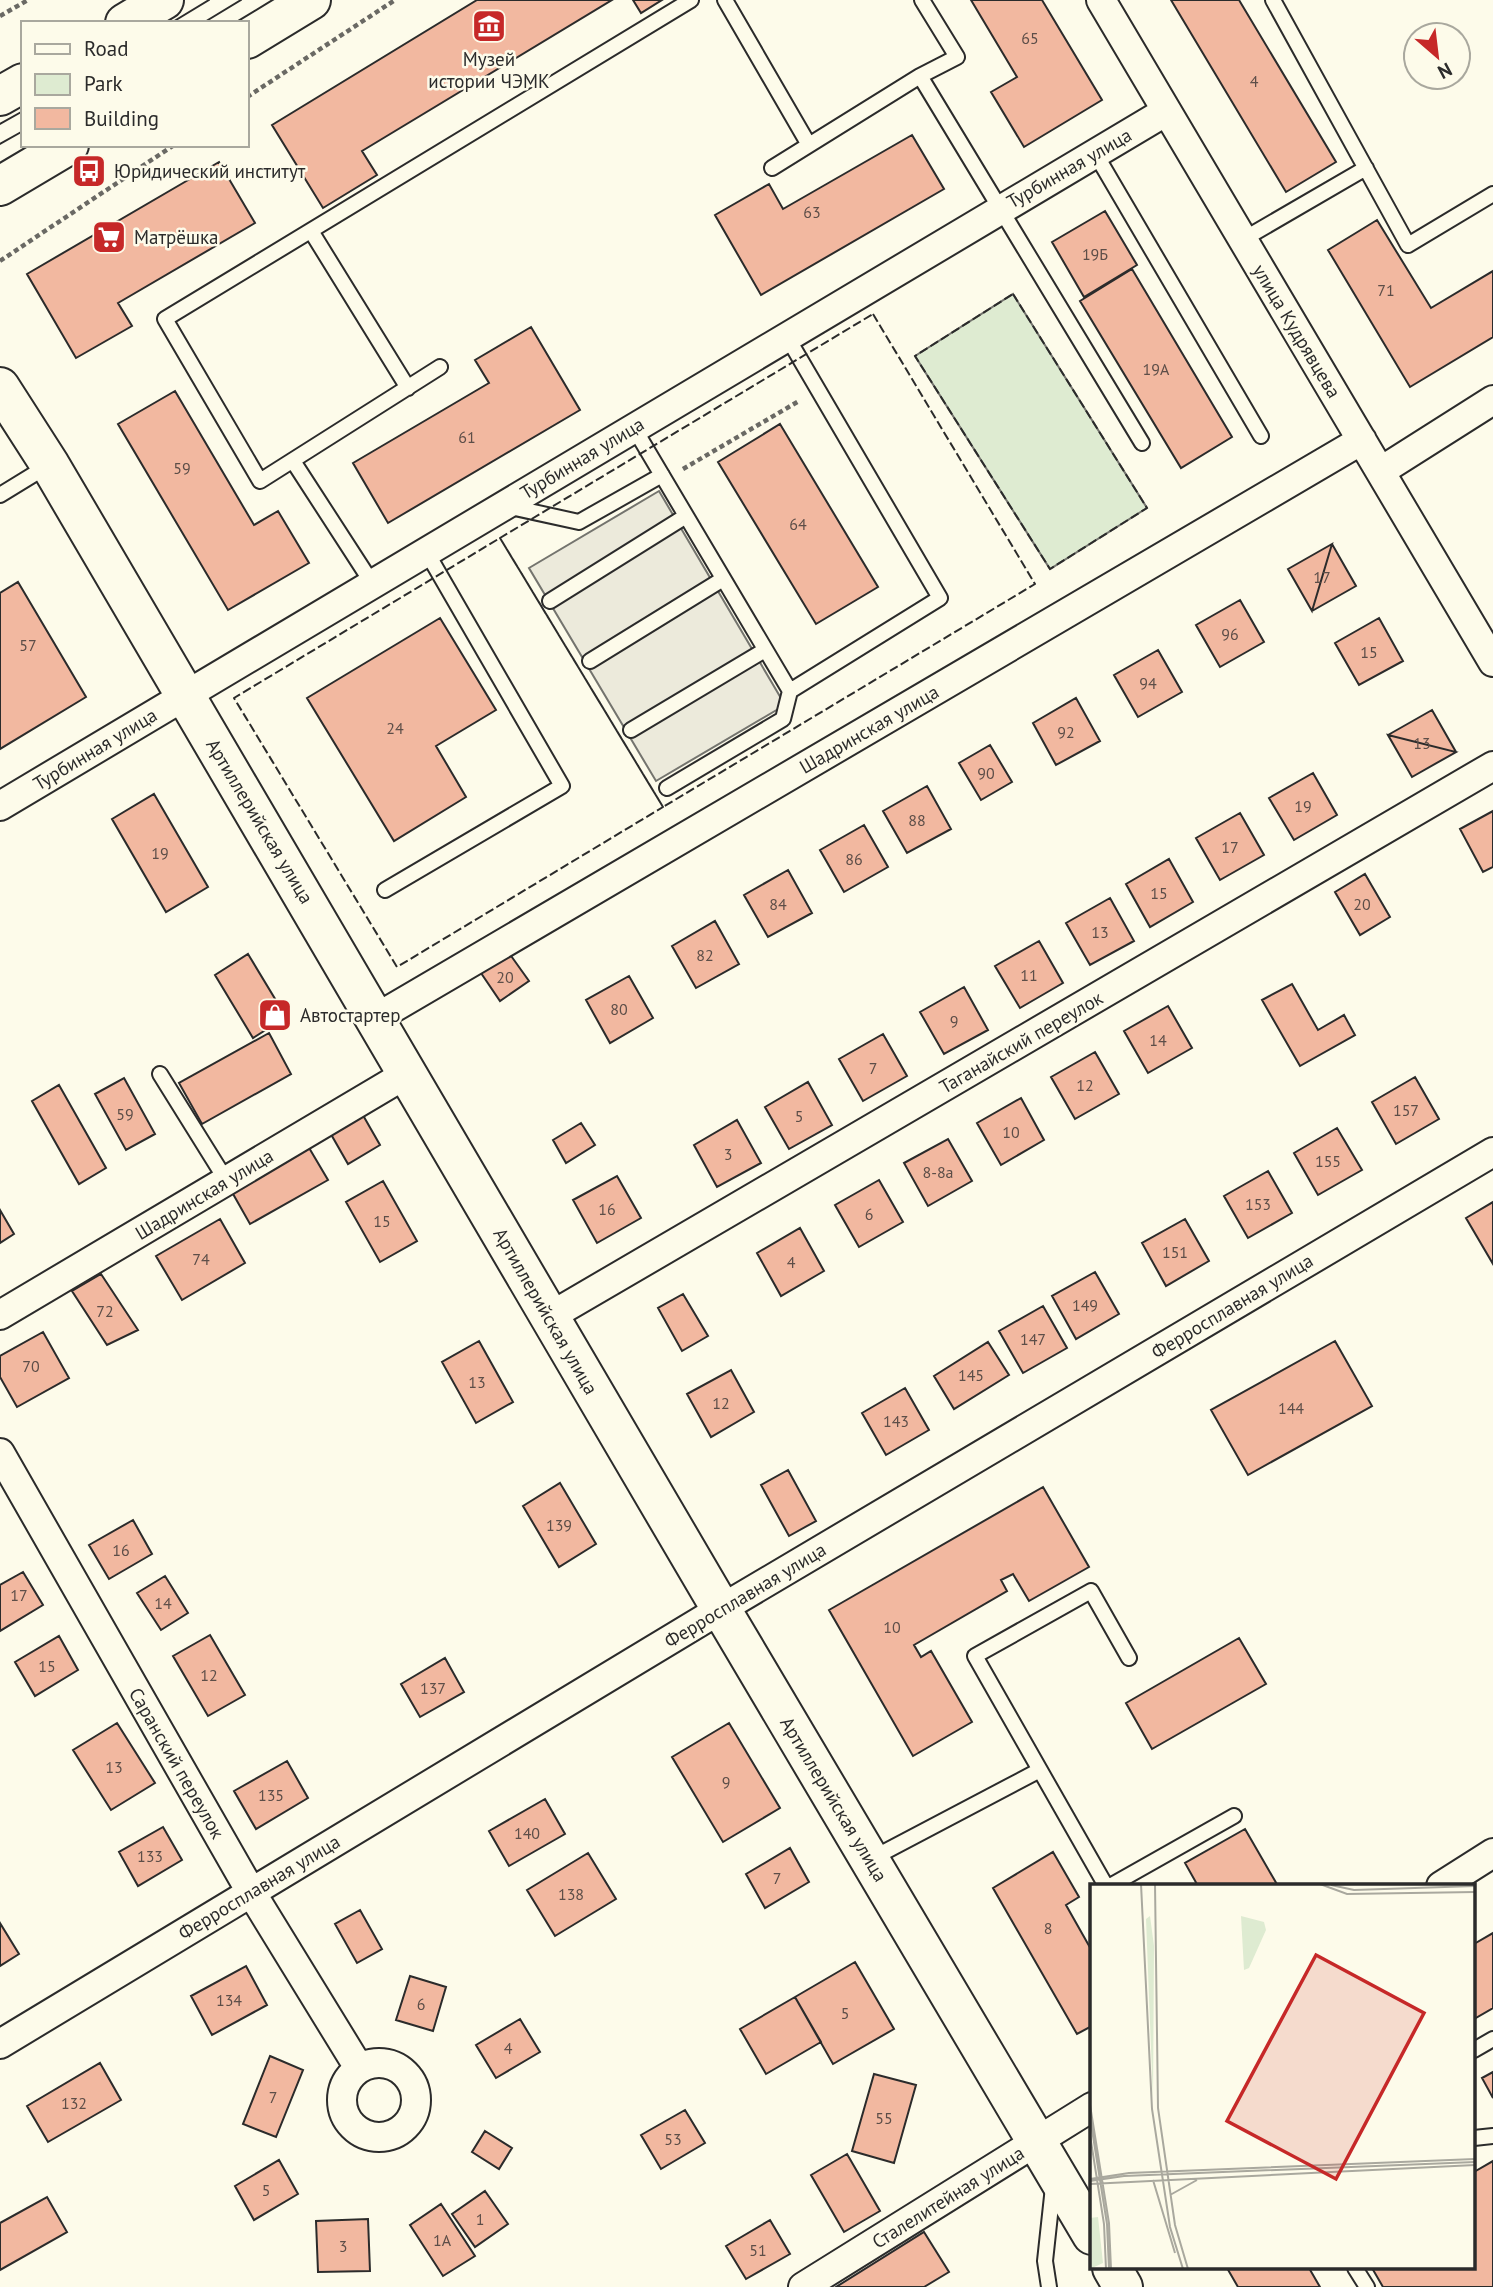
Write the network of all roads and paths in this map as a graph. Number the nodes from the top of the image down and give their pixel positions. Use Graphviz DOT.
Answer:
graph roads {
  1 [pos="28,0"];
  2 [pos="164,0"];
  3 [pos="312,0"];
  4 [pos="395,0"];
  5 [pos="691,0"];
  6 [pos="725,0"];
  7 [pos="922,0"];
  8 [pos="1101,0"];
  9 [pos="1273,0"];
  10 [pos="0,16"];
  11 [pos="128,21"];
  12 [pos="248,38"];
  13 [pos="920,76"];
  14 [pos="21,84"];
  15 [pos="0,96"];
  16 [pos="248,96"];
  17 [pos="1165,112"];
  18 [pos="810,145"];
  19 [pos="66,147"];
  20 [pos="171,147"];
  21 [pos="1095,153"];
  22 [pos="772,168"];
  23 [pos="1366,168"];
  24 [pos="0,186"];
  25 [pos="1493,194"];
  26 [pos="1000,209"];
  27 [pos="311,230"];
  28 [pos="1242,240"];
  29 [pos="0,252"];
  30 [pos="2,259"];
  31 [pos="786,335"];
  32 [pos="440,367"];
  33 [pos="0,387"];
  34 [pos="408,388"];
  35 [pos="817,390"];
  36 [pos="1493,400"];
  37 [pos="634,428"];
  38 [pos="1261,436"];
  39 [pos="1362,440"];
  40 [pos="1142,443"];
  41 [pos="293,461"];
  42 [pos="50,465"];
  43 [pos="1381,471"];
  44 [pos="663,478"];
  45 [pos="0,495"];
  46 [pos="502,506"];
  47 [pos="686,516"];
  48 [pos="426,551"];
  49 [pos="723,579"];
  50 [pos="372,583"];
  51 [pos="550,601"];
  52 [pos="765,650"];
  53 [pos="590,661"];
  54 [pos="1493,662"];
  55 [pos="790,691"];
  56 [pos="186,695"];
  57 [pos="631,730"];
  58 [pos="1493,766"];
  59 [pos="667,788"];
  60 [pos="0,806"];
  61 [pos="385,890"];
  62 [pos="376,1018"];
  63 [pos="160,1073"];
  64 [pos="408,1073"];
  65 [pos="1493,1152"];
  66 [pos="226,1180"];
  67 [pos="0,1315"];
  68 [pos="549,1317"];
  69 [pos="0,1454"];
  70 [pos="721,1609"];
  71 [pos="1129,1658"];
  72 [pos="1040,1770"];
  73 [pos="1234,1816"];
  74 [pos="1493,1853"];
  75 [pos="870,1860"];
  76 [pos="1107,1884"];
  77 [pos="1112,1884"];
  78 [pos="1444,1884"];
  79 [pos="251,1892"];
  80 [pos="1493,2039"];
  81 [pos="0,2044"];
  82 [pos="1476,2049"];
  83 [pos="359,2068"];
  84 [pos="1090,2109"];
  85 [pos="1046,2157"];
  86 [pos="1090,2232"];
  87 [pos="1113,2270"];
  88 [pos="1356,2270"];
  89 [pos="803,2287"];
  90 [pos="1049,2287"];
  91 [pos="1123,2287"];
  92 [pos="1367,2287"];
  1 -- 10 [label="path"];
  2 -- 11 [label="street"];
  3 -- 12 [label="street"];
  4 -- 16 [label="path"];
  5 -- 27 [label="lane"];
  6 -- 18 [label="lane"];
  7 -- 13 [label="lane"];
  8 -- 17 [label="street, улица Кудрявцева"];
  9 -- 23 [label="lane"];
  13 -- 18 [label="lane"];
  13 -- 26 [label="lane"];
  14 -- 15 [label="street"];
  17 -- 21 [label="street, Турбинная улица"];
  17 -- 28 [label="street, улица Кудрявцева"];
  18 -- 22 [label="lane"];
  19 -- 24 [label="street"];
  20 -- 30 [label="path"];
  21 -- 26 [label="street, Турбинная улица"];
  21 -- 38 [label="lane"];
  23 -- 25 [label="lane"];
  23 -- 28 [label="lane"];
  26 -- 31 [label="street, Турбинная улица"];
  26 -- 40 [label="lane"];
  27 -- 34 [label="lane"];
  27 -- 41 [label="lane"];
  28 -- 39 [label="street, улица Кудрявцева"];
  29 -- 30 [label="path"];
  31 -- 35 [label="lane"];
  31 -- 37 [label="street, Турбинная улица"];
  32 -- 34 [label="lane"];
  33 -- 42 [label="street, Артиллерийская улица"];
  34 -- 41 [label="lane"];
  35 -- 44 [label="path"];
  35 -- 55 [label="lane"];
  36 -- 43 [label="street"];
  37 -- 44 [label="lane"];
  37 -- 46 [label="street, Турбинная улица"];
  39 -- 43 [label="street, улица Кудрявцева"];
  39 -- 62 [label="street, Шадринская улица"];
  41 -- 50 [label="lane"];
  42 -- 45 [label="lane"];
  42 -- 56 [label="street, Артиллерийская улица"];
  43 -- 54 [label="street, улица Кудрявцева"];
  44 -- 46 [label="lane"];
  44 -- 47 [label="lane"];
  46 -- 48 [label="street, Турбинная улица"];
  47 -- 49 [label="lane"];
  47 -- 51 [label="lane"];
  48 -- 50 [label="street, Турбинная улица"];
  48 -- 61 [label="lane"];
  49 -- 52 [label="lane"];
  49 -- 53 [label="lane"];
  50 -- 56 [label="street, Турбинная улица"];
  52 -- 55 [label="lane"];
  52 -- 57 [label="lane"];
  55 -- 59 [label="lane"];
  56 -- 60 [label="street, Турбинная улица"];
  56 -- 62 [label="street, Артиллерийская улица"];
  58 -- 68 [label="street, Таганайский переулок"];
  62 -- 64 [label="street, Артиллерийская улица"];
  63 -- 66 [label="lane"];
  64 -- 66 [label="street, Шадринская улица"];
  64 -- 68 [label="street, Артиллерийская улица"];
  65 -- 70 [label="street, Ферросплавная улица"];
  66 -- 67 [label="street, Шадринская улица"];
  68 -- 70 [label="street, Артиллерийская улица"];
  69 -- 79 [label="street, Саранский переулок"];
  70 -- 75 [label="street, Артиллерийская улица"];
  70 -- 79 [label="street, Ферросплавная улица"];
  71 -- 72 [label="lane"];
  72 -- 75 [label="lane"];
  72 -- 76 [label="lane"];
  73 -- 77 [label="lane"];
  74 -- 78 [label="street"];
  75 -- 85 [label="street, Артиллерийская улица"];
  79 -- 81 [label="street, Ферросплавная улица"];
  79 -- 83 [label="street, Саранский переулок"];
  80 -- 82 [label="lane"];
  84 -- 85 [label="street, Сталелитейная улица"];
  85 -- 86 [label="street, Артиллерийская улица"];
  85 -- 89 [label="street, Сталелитейная улица"];
  85 -- 90 [label="lane"];
  87 -- 91 [label="street"];
  88 -- 92 [label="lane"];
}
